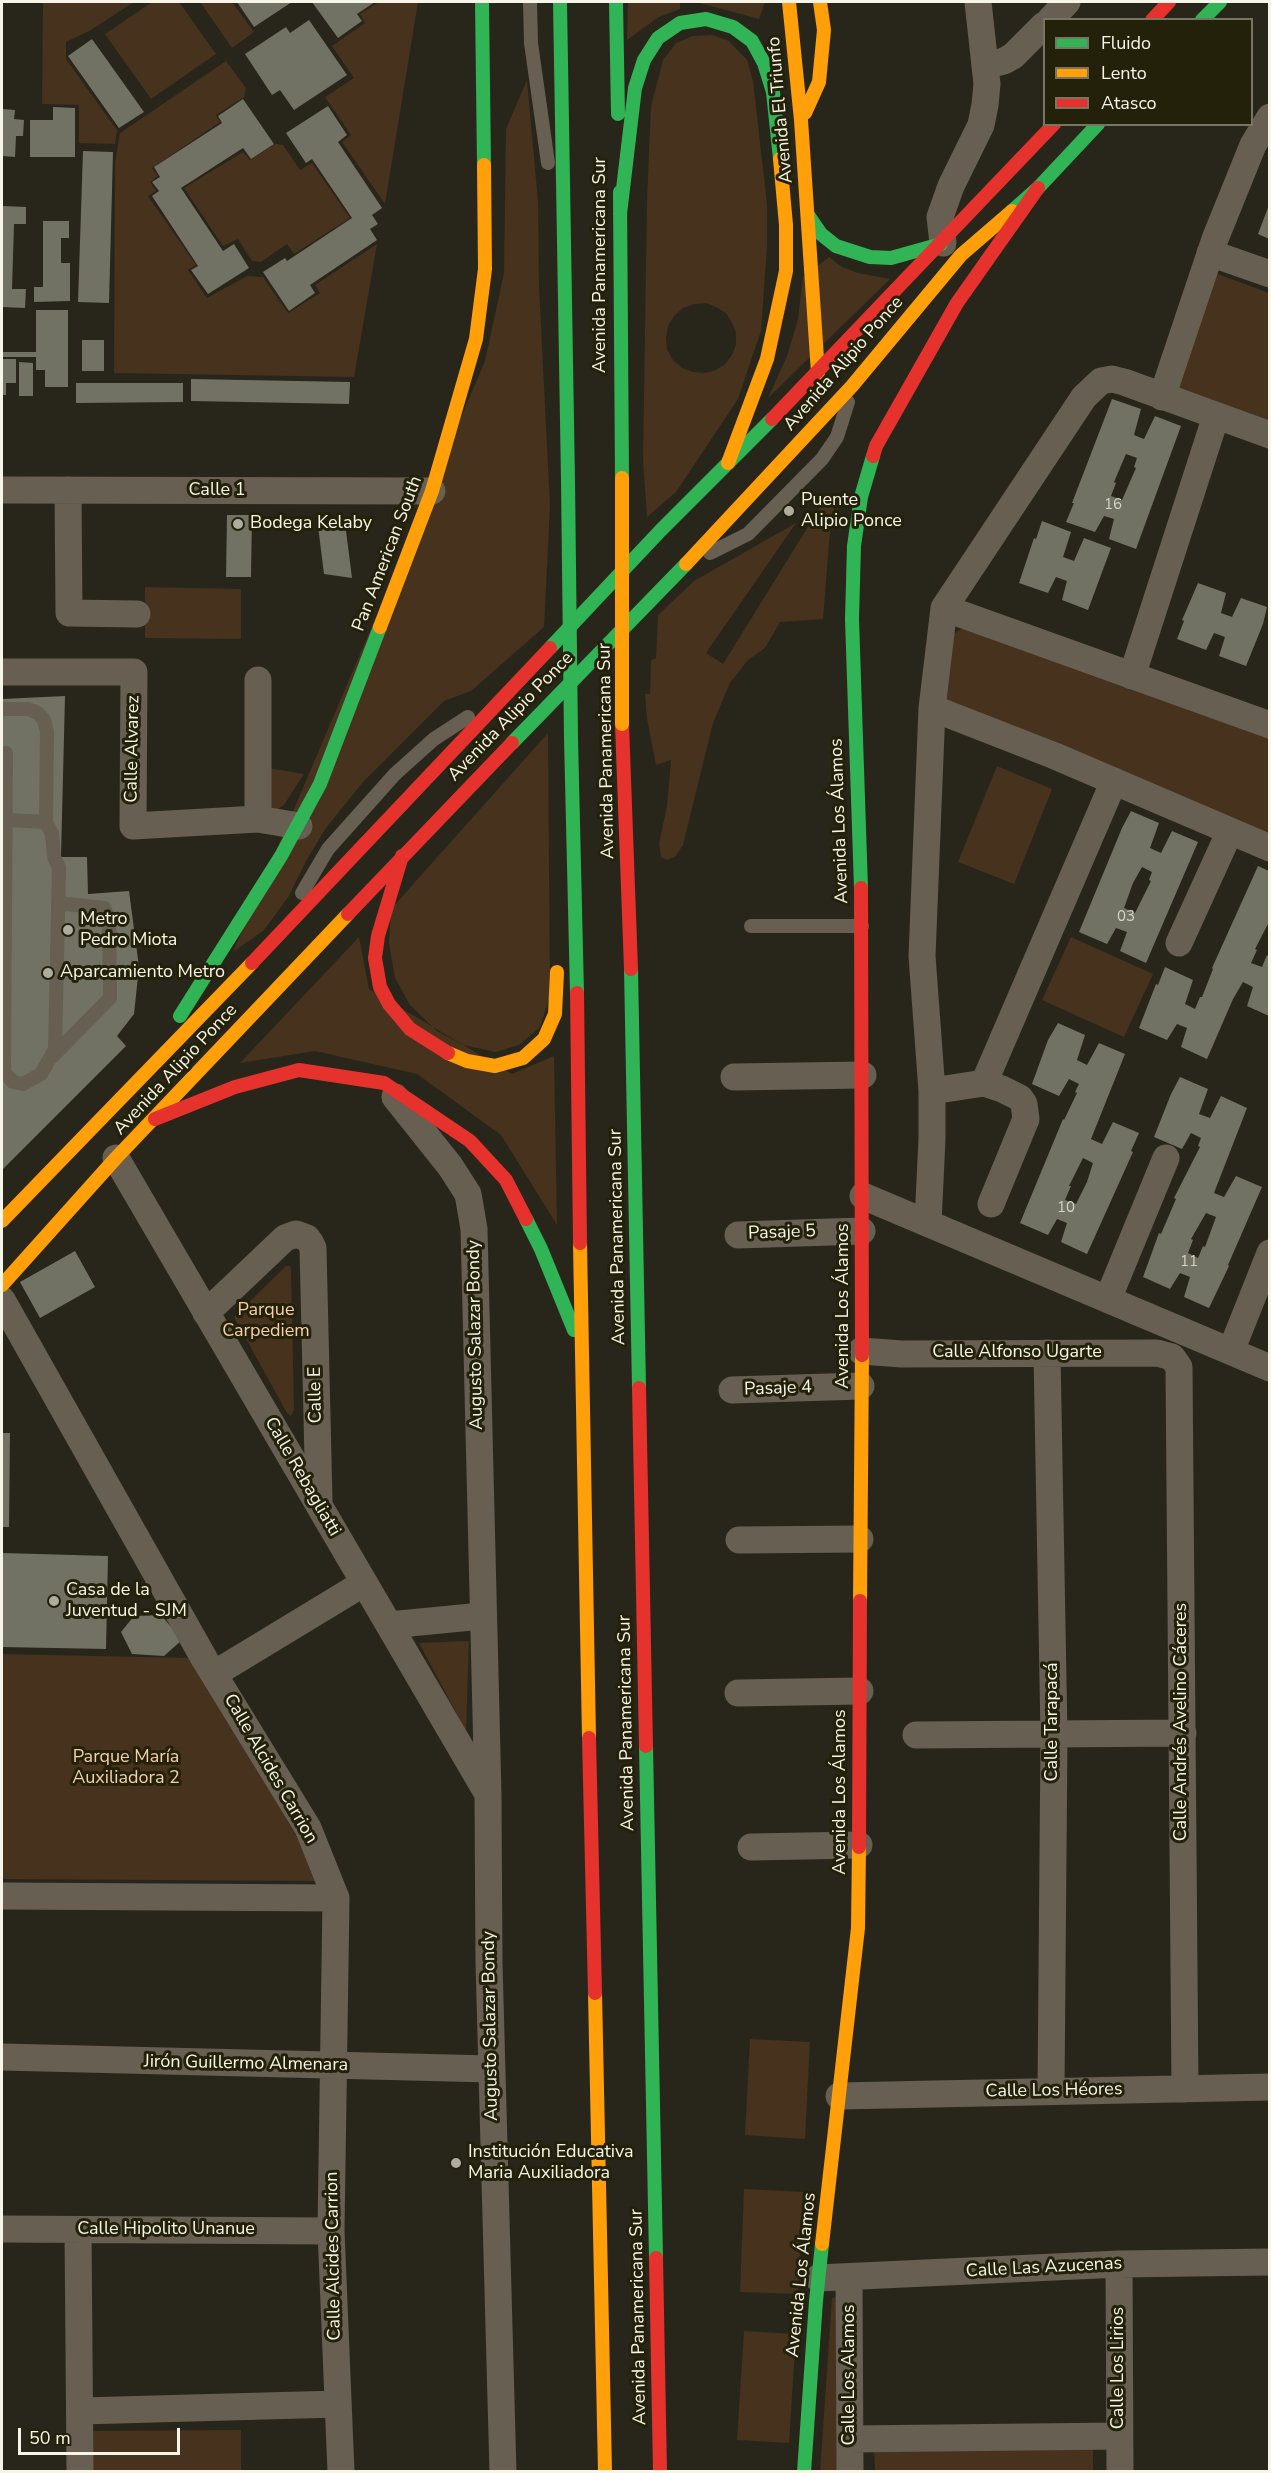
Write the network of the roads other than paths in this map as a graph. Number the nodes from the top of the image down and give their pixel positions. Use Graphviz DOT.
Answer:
graph roads {
  1 [pos="482,2"];
  2 [pos="530,2"];
  3 [pos="560,2"];
  4 [pos="616,2"];
  5 [pos="623,2"];
  6 [pos="789,2"];
  7 [pos="820,2"];
  8 [pos="978,2"];
  9 [pos="1067,2"];
  10 [pos="1169,2"];
  11 [pos="1220,2"];
  12 [pos="1052,18"];
  13 [pos="1154,18"];
  14 [pos="1204,18"];
  15 [pos="1043,27"];
  16 [pos="985,66"];
  17 [pos="1269,117"];
  18 [pos="801,120"];
  19 [pos="1052,126"];
  20 [pos="1096,126"];
  21 [pos="618,135"];
  22 [pos="1261,148"];
  23 [pos="1038,188"];
  24 [pos="620,214"];
  25 [pos="808,215"];
  26 [pos="943,243"];
  27 [pos="1210,253"];
  28 [pos="1269,274"];
  29 [pos="564,275"];
  30 [pos="818,374"];
  31 [pos="852,386"];
  32 [pos="1162,397"];
  33 [pos="1216,416"];
  34 [pos="1269,435"];
  35 [pos="728,463"];
  36 [pos="2,490"];
  37 [pos="68,490"];
  38 [pos="432,491"];
  39 [pos="684,566"];
  40 [pos="944,608"];
  41 [pos="136,614"];
  42 [pos="2,672"];
  43 [pos="1132,676"];
  44 [pos="258,680"];
  45 [pos="506,693"];
  46 [pos="932,708"];
  47 [pos="2,709"];
  48 [pos="1269,725"];
  49 [pos="6,753"];
  50 [pos="1114,781"];
  51 [pos="258,819"];
  52 [pos="6,820"];
  53 [pos="46,822"];
  54 [pos="299,826"];
  55 [pos="1230,831"];
  56 [pos="1269,848"];
  57 [pos="402,856"];
  58 [pos="576,883"];
  59 [pos="58,903"];
  60 [pos="563,903"];
  61 [pos="751,926"];
  62 [pos="862,926"];
  63 [pos="274,940"];
  64 [pos="1179,943"];
  65 [pos="557,959"];
  66 [pos="51,1058"];
  67 [pos="148,1068"];
  68 [pos="862,1075"];
  69 [pos="734,1077"];
  70 [pos="384,1083"];
  71 [pos="984,1083"];
  72 [pos="932,1091"];
  73 [pos="155,1119"];
  74 [pos="117,1158"];
  75 [pos="1166,1158"];
  76 [pos="864,1196"];
  77 [pos="991,1204"];
  78 [pos="5,1216"];
  79 [pos="928,1223"];
  80 [pos="862,1231"];
  81 [pos="738,1235"];
  82 [pos="1269,1252"];
  83 [pos="2,1285"];
  84 [pos="1108,1299"];
  85 [pos="2,1300"];
  86 [pos="206,1313"];
  87 [pos="581,1349"];
  88 [pos="861,1351"];
  89 [pos="1231,1351"];
  90 [pos="1047,1353"];
  91 [pos="1172,1357"];
  92 [pos="1269,1368"];
  93 [pos="861,1386"];
  94 [pos="732,1390"];
  95 [pos="319,1505"];
  96 [pos="860,1539"];
  97 [pos="739,1540"];
  98 [pos="364,1583"];
  99 [pos="482,1616"];
  100 [pos="389,1625"];
  101 [pos="214,1674"];
  102 [pos="860,1691"];
  103 [pos="738,1693"];
  104 [pos="1183,1733"];
  105 [pos="916,1735"];
  106 [pos="1054,1735"];
  107 [pos="488,1795"];
  108 [pos="859,1845"];
  109 [pos="751,1847"];
  110 [pos="2,1896"];
  111 [pos="336,1898"];
  112 [pos="2,2057"];
  113 [pos="334,2066"];
  114 [pos="491,2069"];
  115 [pos="1269,2087"];
  116 [pos="1185,2089"];
  117 [pos="1051,2090"];
  118 [pos="839,2096"];
  119 [pos="2,2229"];
  120 [pos="78,2230"];
  121 [pos="331,2231"];
  122 [pos="1269,2262"];
  123 [pos="1119,2264"];
  124 [pos="849,2277"];
  125 [pos="818,2278"];
  126 [pos="338,2404"];
  127 [pos="81,2411"];
  128 [pos="1119,2436"];
  129 [pos="850,2439"];
  130 [pos="80,2472"];
  131 [pos="341,2472"];
  132 [pos="502,2472"];
  133 [pos="605,2472"];
  134 [pos="660,2472"];
  135 [pos="804,2472"];
  136 [pos="850,2472"];
  137 [pos="1119,2472"];
  1 -- 38 [label="main road, Pan American South"];
  2 -- 29 [label="lane"];
  3 -- 29 [label="main road, Avenida Panamericana Sur"];
  4 -- 21 [label="main road, Avenida Panamericana Sur"];
  5 -- 21 [label="lane"];
  6 -- 18 [label="main road, Avenida El Triunfo"];
  7 -- 18 [label="main road"];
  8 -- 16 [label="street"];
  9 -- 12 [label="street"];
  10 -- 13 [label="main road"];
  11 -- 14 [label="main road"];
  15 -- 16 [label="street"];
  16 -- 26 [label="street"];
  17 -- 22 [label="street"];
  18 -- 25 [label="main road, Avenida El Triunfo"];
  19 -- 26 [label="main road, Avenida Alipio Ponce"];
  20 -- 23 [label="main road, Avenida Alipio Ponce"];
  21 -- 24 [label="main road, Avenida Panamericana Sur"];
  22 -- 27 [label="street"];
  23 -- 31 [label="main road, Avenida Alipio Ponce"];
  23 -- 62 [label="main road, Avenida Los Álamos"];
  24 -- 35 [label="main road"];
  24 -- 134 [label="main road, Avenida Panamericana Sur, bridge"];
  25 -- 26 [label="main road"];
  25 -- 30 [label="main road, Avenida El Triunfo"];
  26 -- 30 [label="main road, Avenida Alipio Ponce"];
  27 -- 28 [label="street"];
  27 -- 32 [label="street"];
  29 -- 58 [label="main road, Avenida Panamericana Sur, bridge"];
  30 -- 35 [label="main road, Avenida Alipio Ponce"];
  31 -- 39 [label="main road, Avenida Alipio Ponce"];
  31 -- 39 [label="lane"];
  32 -- 33 [label="street"];
  32 -- 40 [label="street"];
  33 -- 34 [label="street"];
  33 -- 43 [label="street"];
  35 -- 45 [label="main road, Avenida Alipio Ponce"];
  36 -- 37 [label="street, Calle 1"];
  37 -- 38 [label="street, Calle 1"];
  37 -- 41 [label="street"];
  38 -- 54 [label="main road, Pan American South"];
  39 -- 57 [label="main road, Avenida Alipio Ponce"];
  40 -- 43 [label="street"];
  40 -- 46 [label="street"];
  42 -- 51 [label="street, Calle Alvarez"];
  43 -- 48 [label="street"];
  44 -- 51 [label="street"];
  45 -- 63 [label="main road, Avenida Alipio Ponce"];
  45 -- 63 [label="lane"];
  46 -- 50 [label="street"];
  46 -- 72 [label="street"];
  47 -- 53 [label="lane"];
  49 -- 52 [label="lane"];
  50 -- 55 [label="street"];
  50 -- 71 [label="street"];
  51 -- 54 [label="street"];
  52 -- 53 [label="lane"];
  52 -- 66 [label="lane"];
  53 -- 59 [label="lane"];
  54 -- 67 [label="main road, Pan American South"];
  55 -- 56 [label="street"];
  55 -- 64 [label="street"];
  57 -- 65 [label="main road"];
  57 -- 73 [label="main road, Avenida Alipio Ponce"];
  58 -- 60 [label="main road"];
  58 -- 87 [label="main road, Avenida Panamericana Sur"];
  59 -- 66 [label="lane"];
  59 -- 66 [label="lane"];
  61 -- 62 [label="lane"];
  62 -- 68 [label="main road, Avenida Los Álamos"];
  63 -- 67 [label="main road, Avenida Alipio Ponce"];
  67 -- 78 [label="main road, Avenida Alipio Ponce"];
  68 -- 69 [label="street"];
  68 -- 76 [label="main road, Avenida Los Álamos"];
  70 -- 73 [label="main road"];
  70 -- 87 [label="main road"];
  70 -- 99 [label="street, Augusto Salazar Bondy"];
  71 -- 72 [label="street"];
  71 -- 77 [label="street"];
  72 -- 79 [label="street"];
  73 -- 74 [label="main road, Avenida Alipio Ponce"];
  74 -- 83 [label="main road, Avenida Alipio Ponce"];
  74 -- 86 [label="street, Calle Rebagliatti"];
  75 -- 84 [label="street"];
  76 -- 79 [label="street"];
  76 -- 80 [label="main road, Avenida Los Álamos"];
  79 -- 84 [label="street"];
  80 -- 81 [label="street, Pasaje 5"];
  80 -- 88 [label="main road, Avenida Los Álamos"];
  82 -- 89 [label="street"];
  84 -- 89 [label="street"];
  85 -- 101 [label="street, Calle Alcides Carrion"];
  86 -- 95 [label="street, Calle Rebagliatti"];
  86 -- 95 [label="street, Calle E"];
  87 -- 133 [label="main road, Avenida Panamericana Sur"];
  88 -- 90 [label="street, Calle Alfonso Ugarte"];
  88 -- 93 [label="main road, Avenida Los Álamos"];
  89 -- 92 [label="street"];
  90 -- 91 [label="street, Calle Alfonso Ugarte"];
  90 -- 106 [label="street, Calle Tarapacá"];
  91 -- 104 [label="street, Calle Andrés Avelino Cáceres"];
  93 -- 94 [label="street, Pasaje 4"];
  93 -- 96 [label="main road, Avenida Los Álamos"];
  95 -- 98 [label="street, Calle Rebagliatti"];
  96 -- 97 [label="street"];
  96 -- 102 [label="main road, Avenida Los Álamos"];
  98 -- 100 [label="street, Calle Rebagliatti"];
  98 -- 101 [label="street"];
  99 -- 100 [label="street"];
  99 -- 107 [label="street, Augusto Salazar Bondy"];
  100 -- 107 [label="street, Calle Rebagliatti"];
  101 -- 111 [label="street, Calle Alcides Carrion"];
  102 -- 103 [label="street"];
  102 -- 108 [label="main road, Avenida Los Álamos"];
  104 -- 106 [label="street"];
  104 -- 116 [label="street, Calle Andrés Avelino Cáceres"];
  105 -- 106 [label="street"];
  106 -- 117 [label="street, Calle Tarapacá"];
  107 -- 114 [label="street, Augusto Salazar Bondy"];
  108 -- 109 [label="street"];
  108 -- 118 [label="main road, Avenida Los Álamos"];
  110 -- 111 [label="street"];
  111 -- 113 [label="street, Calle Alcides Carrion"];
  112 -- 113 [label="street, Jirón Guillermo Almenara"];
  113 -- 114 [label="street, Jirón Guillermo Almenara"];
  113 -- 121 [label="street, Calle Alcides Carrion"];
  114 -- 132 [label="street, Augusto Salazar Bondy"];
  115 -- 116 [label="street, Calle Los Héores"];
  116 -- 117 [label="street, Calle Los Héores"];
  117 -- 118 [label="street, Calle Los Héores"];
  118 -- 125 [label="main road, Avenida Los Álamos"];
  119 -- 120 [label="street, Calle Hipolito Unanue"];
  120 -- 121 [label="street, Calle Hipolito Unanue"];
  120 -- 127 [label="street"];
  121 -- 126 [label="street, Calle Alcides Carrion"];
  122 -- 123 [label="street, Calle Las Azucenas"];
  123 -- 124 [label="street, Calle Las Azucenas"];
  123 -- 128 [label="street, Calle Los Lirios"];
  124 -- 125 [label="street, Calle Las Azucenas"];
  124 -- 129 [label="street, Calle Los Alamos"];
  125 -- 135 [label="main road, Avenida Los Álamos"];
  126 -- 127 [label="street"];
  126 -- 131 [label="street, Calle Alcides Carrion"];
  127 -- 130 [label="street"];
  128 -- 129 [label="street"];
  128 -- 137 [label="street, Calle Los Lirios"];
  129 -- 136 [label="street, Calle Los Alamos"];
}
